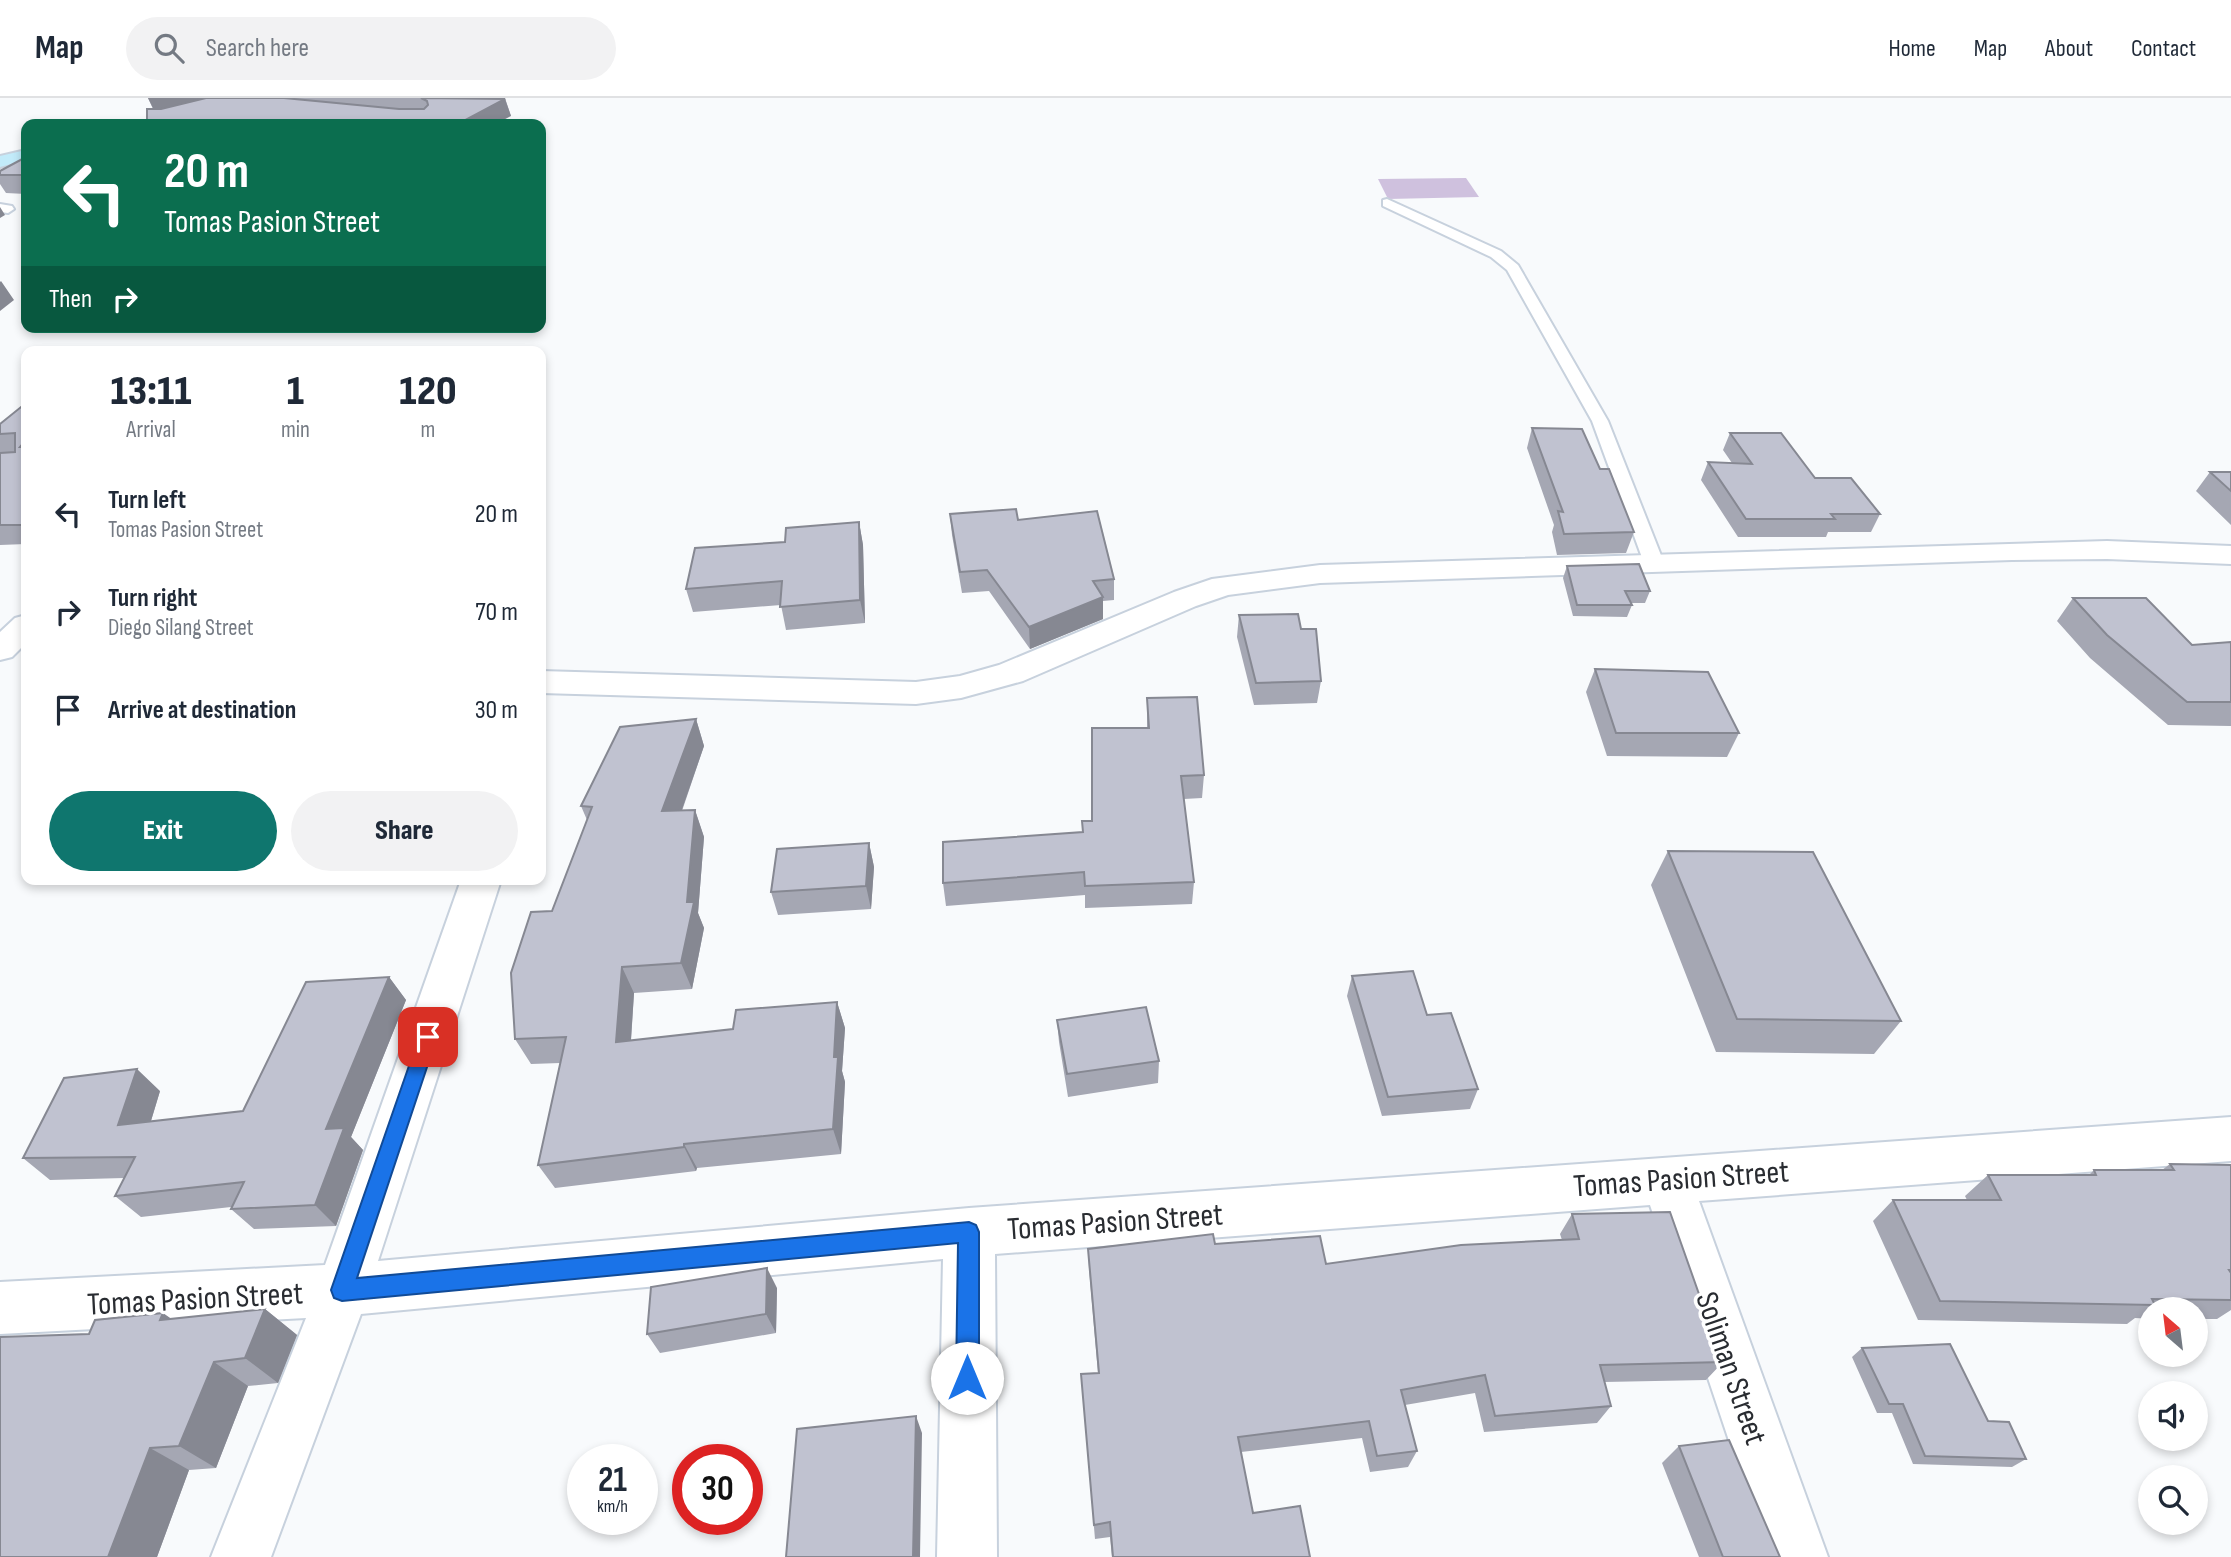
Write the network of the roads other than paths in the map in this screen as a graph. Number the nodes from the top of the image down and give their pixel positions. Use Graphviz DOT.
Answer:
graph roads {
  1 [pos="1387,203"];
  2 [pos="2231,555"];
  3 [pos="1654,563"];
  4 [pos="21,630"];
  5 [pos="0,650"];
  6 [pos="0,665"];
  7 [pos="21,665"];
  8 [pos="546,689"];
  9 [pos="479,885"];
  10 [pos="2231,1139"];
  11 [pos="1666,1179"];
  12 [pos="969,1232"];
  13 [pos="342,1290"];
  14 [pos="0,1308"];
  15 [pos="241,1557"];
  16 [pos="967,1557"];
  17 [pos="1798,1557"];
  1 -- 3 [label="lane"];
  2 -- 3 [label="street"];
  3 -- 8 [label="street"];
  4 -- 5 [label="street"];
  6 -- 7 [label="street"];
  9 -- 13 [label="street"];
  10 -- 11 [label="street, Tomas Pasion Street"];
  11 -- 12 [label="street, Tomas Pasion Street"];
  11 -- 17 [label="street, Soliman Street"];
  12 -- 13 [label="street, Tomas Pasion Street"];
  12 -- 16 [label="street"];
  13 -- 14 [label="street, Tomas Pasion Street"];
  13 -- 15 [label="street"];
}
